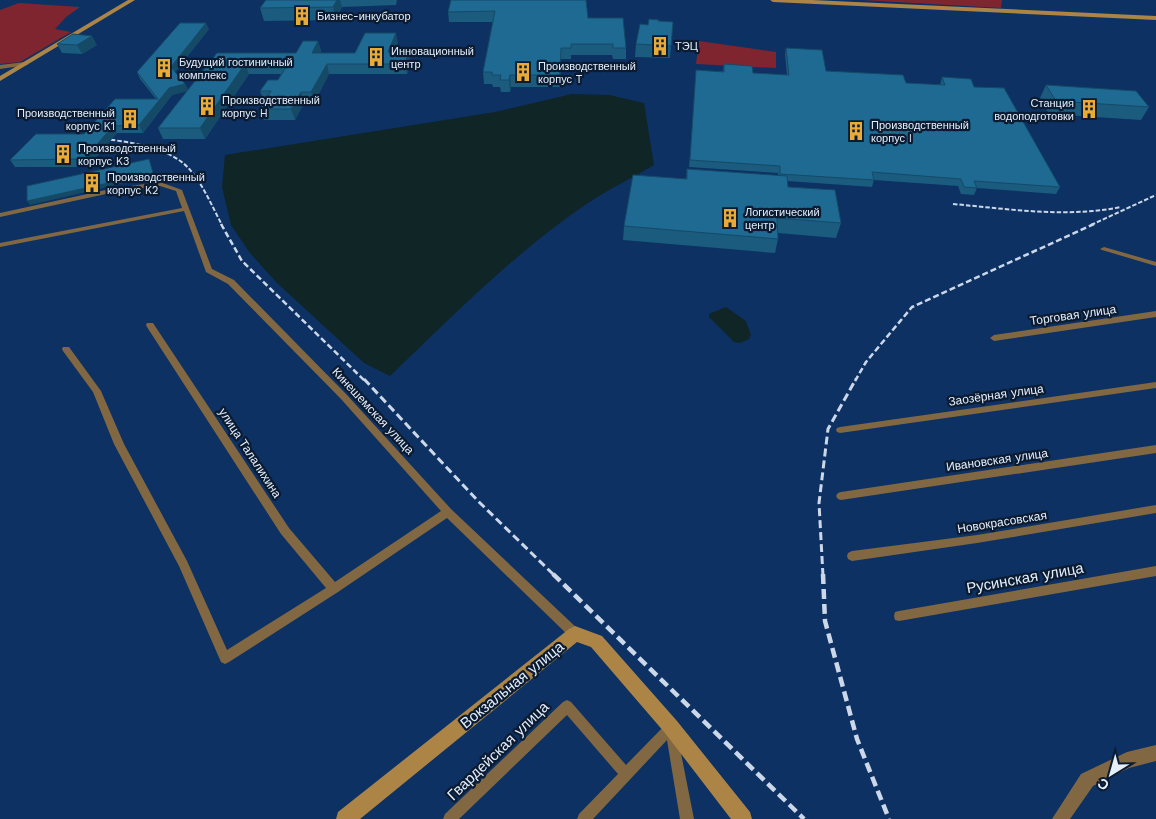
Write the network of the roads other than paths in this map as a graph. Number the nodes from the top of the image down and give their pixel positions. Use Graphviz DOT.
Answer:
graph roads {
  1 [pos="132,0"];
  2 [pos="774,0"];
  3 [pos="1156,18"];
  4 [pos="25,64"];
  5 [pos="0,67"];
  6 [pos="0,79"];
  7 [pos="186,209"];
  8 [pos="0,215"];
  9 [pos="0,245"];
  10 [pos="1104,249"];
  11 [pos="1156,264"];
  12 [pos="1156,314"];
  13 [pos="150,325"];
  14 [pos="994,338"];
  15 [pos="66,349"];
  16 [pos="1156,385"];
  17 [pos="840,430"];
  18 [pos="1156,449"];
  19 [pos="841,496"];
  20 [pos="1156,509"];
  21 [pos="448,512"];
  22 [pos="852,556"];
  23 [pos="1156,571"];
  24 [pos="334,589"];
  25 [pos="899,616"];
  26 [pos="575,634"];
  27 [pos="671,727"];
  28 [pos="1156,753"];
  29 [pos="626,774"];
  30 [pos="345,819"];
  31 [pos="450,819"];
  32 [pos="584,819"];
  33 [pos="687,819"];
  34 [pos="744,819"];
  35 [pos="1060,819"];
  1 -- 4 [label="main road"];
  2 -- 3 [label="main road"];
  4 -- 5 [label="street"];
  4 -- 6 [label="main road"];
  7 -- 8 [label="street, Кинешемская улица"];
  7 -- 9 [label="street"];
  7 -- 21 [label="street, Кинешемская улица"];
  10 -- 11 [label="street"];
  12 -- 14 [label="street, Торговая улица"];
  13 -- 24 [label="street, улица Талалихина"];
  15 -- 24 [label="street"];
  16 -- 17 [label="street, Заозёрная улица"];
  18 -- 19 [label="street, Ивановская улица"];
  20 -- 22 [label="street, Новокрасовская"];
  21 -- 24 [label="street"];
  21 -- 26 [label="street, Кинешемская улица"];
  23 -- 25 [label="street, Русинская улица"];
  26 -- 27 [label="main road, Вокзальная улица"];
  26 -- 30 [label="main road, Вокзальная улица"];
  27 -- 29 [label="street"];
  27 -- 33 [label="street"];
  27 -- 34 [label="main road, Вокзальная улица"];
  28 -- 35 [label="street"];
  29 -- 31 [label="street, Гвардейская улица"];
  29 -- 32 [label="street"];
}
